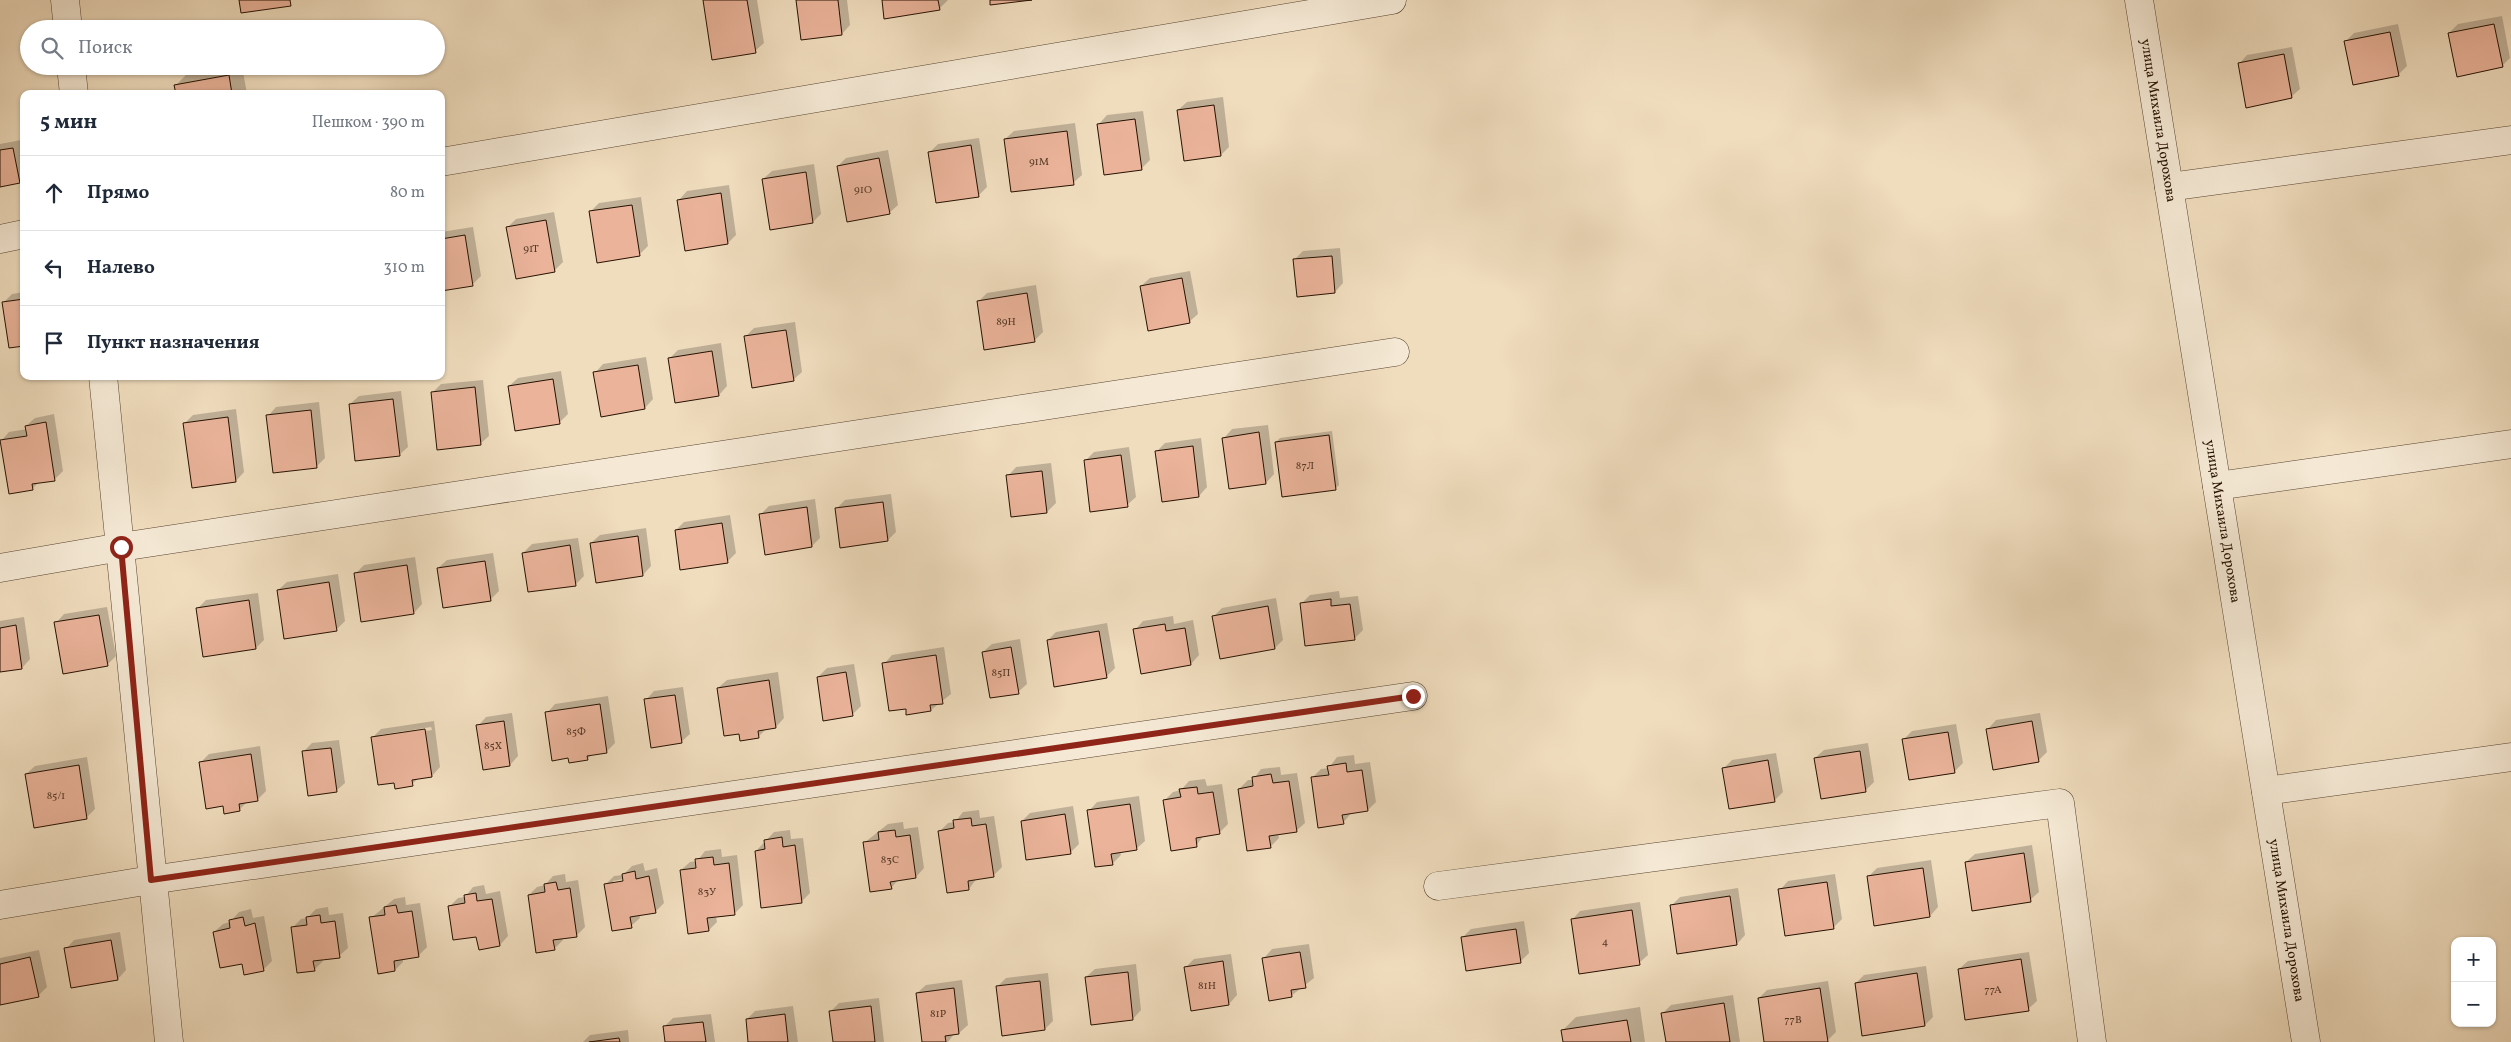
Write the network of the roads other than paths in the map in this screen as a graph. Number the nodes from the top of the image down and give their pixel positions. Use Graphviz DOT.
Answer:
graph roads {
  1 [pos="65,0"];
  2 [pos="1392,0"];
  3 [pos="2139,0"];
  4 [pos="67,20"];
  5 [pos="72,75"];
  6 [pos="74,90"];
  7 [pos="2511,140"];
  8 [pos="445,161"];
  9 [pos="2169,187"];
  10 [pos="20,235"];
  11 [pos="0,239"];
  12 [pos="1395,352"];
  13 [pos="102,380"];
  14 [pos="2511,444"];
  15 [pos="2217,486"];
  16 [pos="121,547"];
  17 [pos="0,568"];
  18 [pos="1413,696"];
  19 [pos="2511,757"];
  20 [pos="2266,791"];
  21 [pos="151,880"];
  22 [pos="1438,886"];
  23 [pos="0,904"];
  24 [pos="169,1042"];
  25 [pos="2092,1042"];
  26 [pos="2306,1042"];
  1 -- 4 [label="street"];
  2 -- 8 [label="street"];
  3 -- 9 [label="street, улица Михаила Дорохова"];
  5 -- 6 [label="street"];
  7 -- 9 [label="street"];
  9 -- 15 [label="street, улица Михаила Дорохова"];
  10 -- 11 [label="street"];
  12 -- 16 [label="street"];
  13 -- 16 [label="street"];
  14 -- 15 [label="street"];
  15 -- 20 [label="street, улица Михаила Дорохова"];
  16 -- 17 [label="street"];
  16 -- 21 [label="street"];
  18 -- 21 [label="street"];
  19 -- 20 [label="street"];
  20 -- 26 [label="street, улица Михаила Дорохова"];
  21 -- 23 [label="street"];
  21 -- 24 [label="street"];
  22 -- 25 [label="street"];
}
